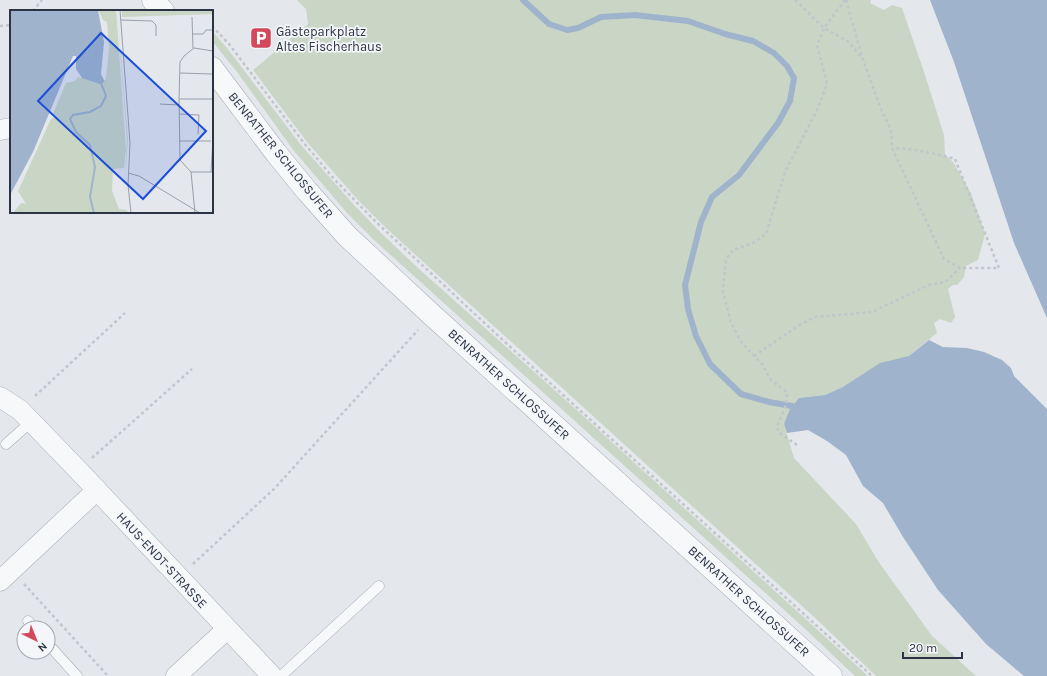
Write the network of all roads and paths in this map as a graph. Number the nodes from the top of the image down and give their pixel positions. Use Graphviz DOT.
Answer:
graph roads {
  1 [pos="42,0"];
  2 [pos="153,0"];
  3 [pos="795,0"];
  4 [pos="845,0"];
  5 [pos="34,10"];
  6 [pos="162,10"];
  7 [pos="10,25"];
  8 [pos="0,26"];
  9 [pos="213,27"];
  10 [pos="824,28"];
  11 [pos="864,60"];
  12 [pos="213,69"];
  13 [pos="10,128"];
  14 [pos="0,130"];
  15 [pos="892,148"];
  16 [pos="960,268"];
  17 [pos="125,313"];
  18 [pos="432,315"];
  19 [pos="754,356"];
  20 [pos="192,369"];
  21 [pos="0,397"];
  22 [pos="25,416"];
  23 [pos="6,444"];
  24 [pos="797,445"];
  25 [pos="78,470"];
  26 [pos="97,490"];
  27 [pos="6,576"];
  28 [pos="179,577"];
  29 [pos="379,586"];
  30 [pos="227,629"];
  31 [pos="56,653"];
  32 [pos="77,676"];
  33 [pos="108,676"];
  34 [pos="176,676"];
  35 [pos="272,676"];
  36 [pos="281,676"];
  37 [pos="831,676"];
  38 [pos="872,676"];
  1 -- 5 [label="path"];
  2 -- 6 [label="street"];
  3 -- 10 [label="path"];
  4 -- 10 [label="path"];
  4 -- 11 [label="path"];
  7 -- 8 [label="path"];
  9 -- 38 [label="path"];
  10 -- 11 [label="path"];
  10 -- 19 [label="path"];
  11 -- 15 [label="path"];
  12 -- 18 [label="street, BENRATHER SCHLOSSUFER"];
  13 -- 14 [label="street"];
  15 -- 16 [label="path"];
  15 -- 16 [label="path"];
  16 -- 19 [label="path"];
  17 -- 22 [label="path"];
  18 -- 28 [label="path"];
  18 -- 37 [label="street, BENRATHER SCHLOSSUFER"];
  19 -- 24 [label="path"];
  20 -- 25 [label="path"];
  21 -- 22 [label="street, HAUS-ENDT-STRASSE"];
  22 -- 23 [label="lane"];
  22 -- 25 [label="street, HAUS-ENDT-STRASSE"];
  25 -- 26 [label="street, HAUS-ENDT-STRASSE"];
  26 -- 27 [label="street"];
  26 -- 28 [label="street, HAUS-ENDT-STRASSE"];
  27 -- 33 [label="path"];
  28 -- 30 [label="street, HAUS-ENDT-STRASSE"];
  29 -- 36 [label="lane"];
  30 -- 34 [label="street"];
  30 -- 35 [label="street, HAUS-ENDT-STRASSE"];
  31 -- 32 [label="lane"];
}
